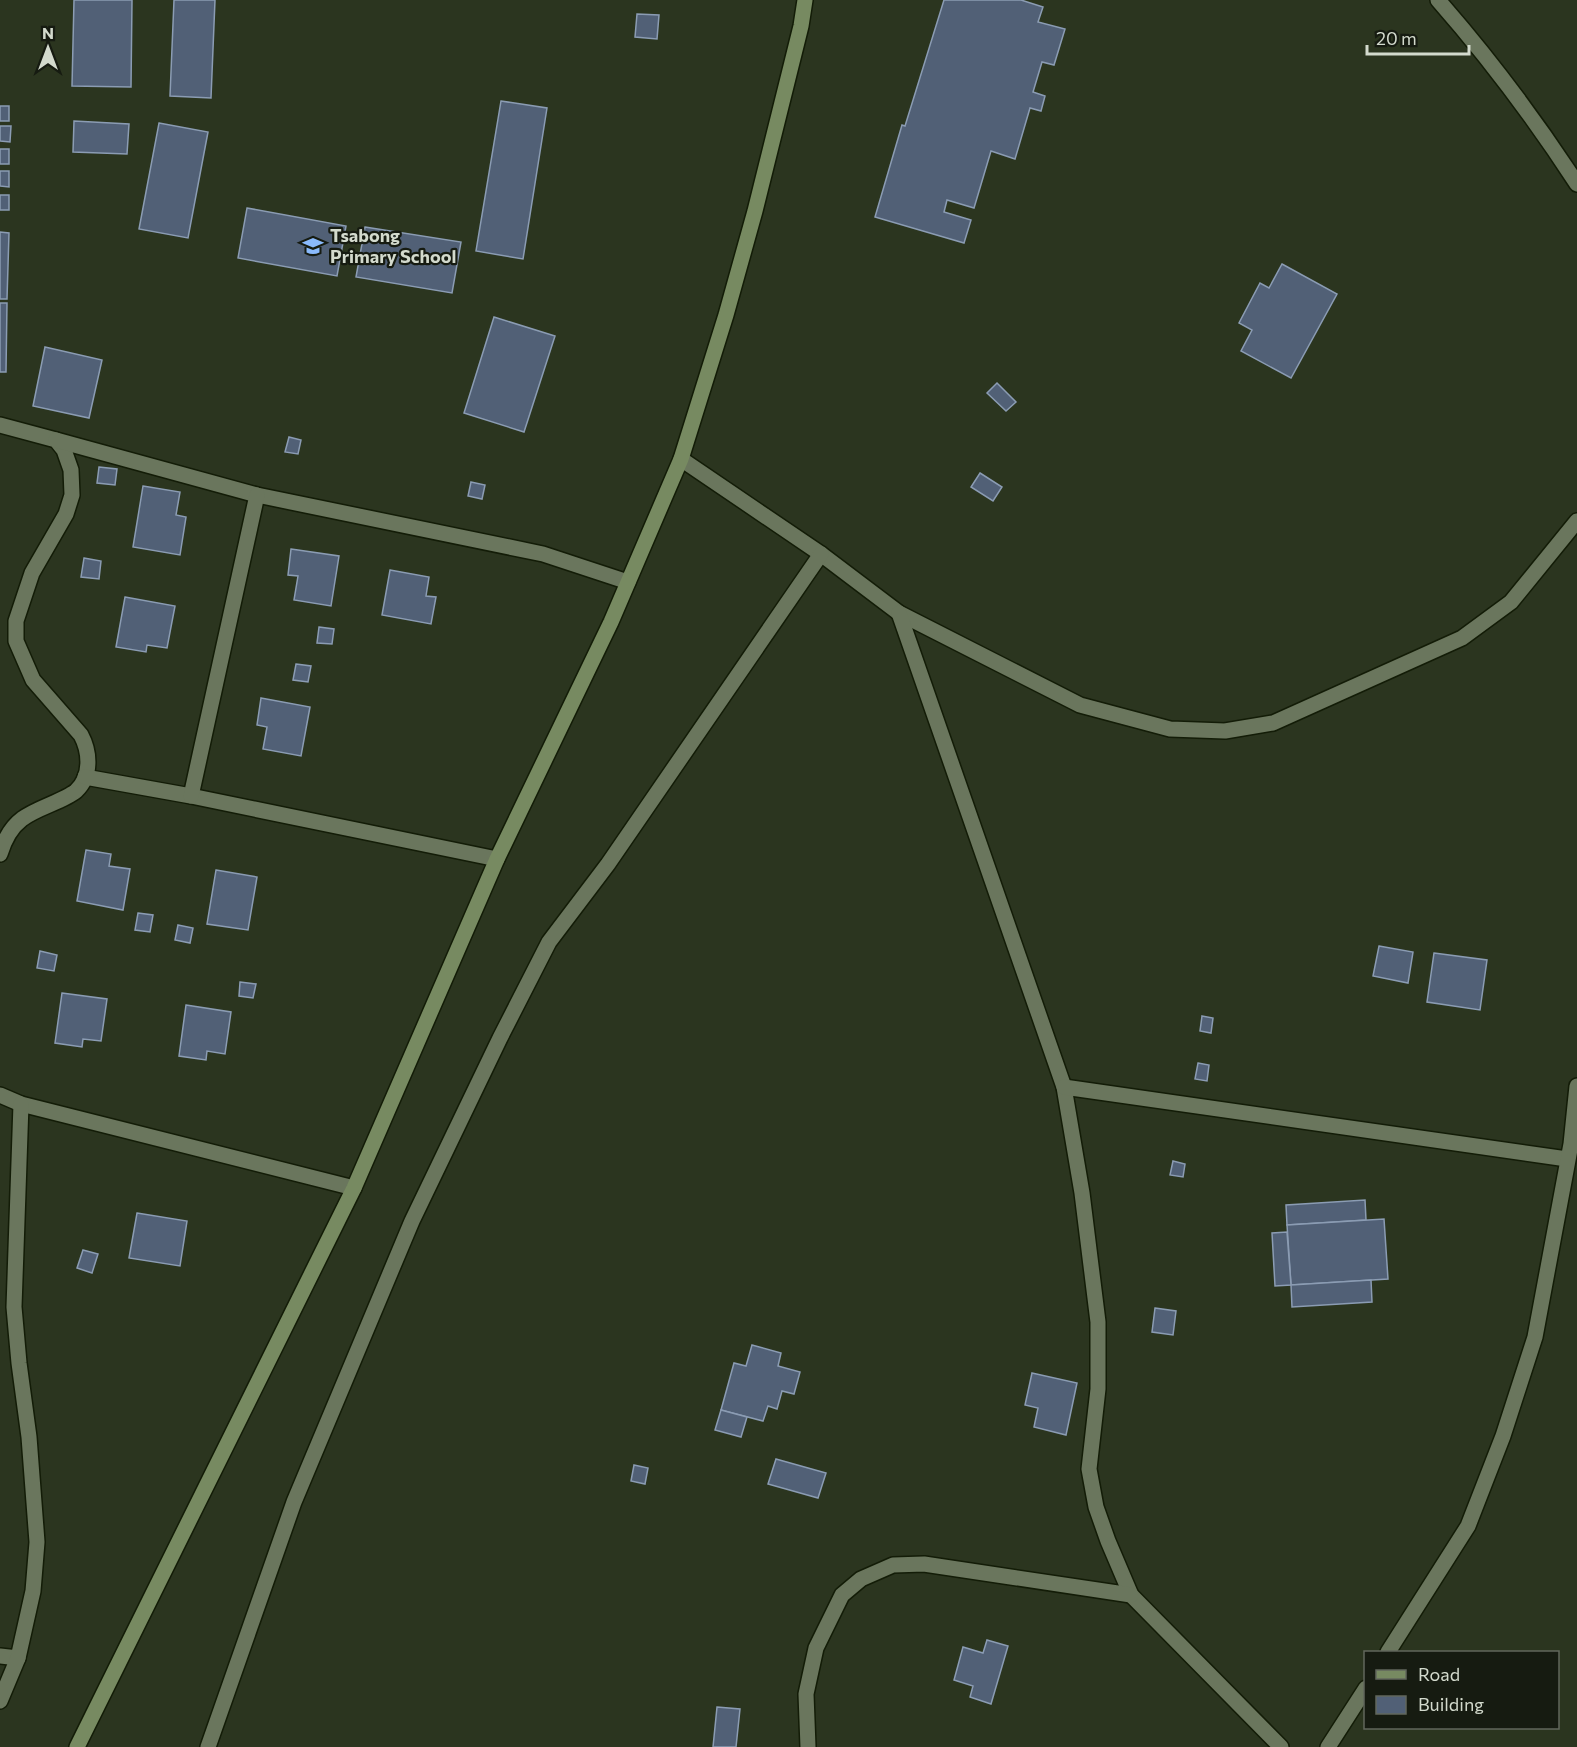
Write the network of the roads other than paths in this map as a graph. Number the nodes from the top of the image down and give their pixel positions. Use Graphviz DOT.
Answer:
graph roads {
  1 [pos="805,0"];
  2 [pos="1438,0"];
  3 [pos="1577,184"];
  4 [pos="0,425"];
  5 [pos="56,440"];
  6 [pos="681,459"];
  7 [pos="256,495"];
  8 [pos="1577,521"];
  9 [pos="821,554"];
  10 [pos="628,582"];
  11 [pos="899,613"];
  12 [pos="85,777"];
  13 [pos="191,796"];
  14 [pos="0,854"];
  15 [pos="497,860"];
  16 [pos="1577,1086"];
  17 [pos="1064,1087"];
  18 [pos="0,1095"];
  19 [pos="21,1104"];
  20 [pos="1572,1147"];
  21 [pos="354,1188"];
  22 [pos="1131,1595"];
  23 [pos="1389,1651"];
  24 [pos="0,1656"];
  25 [pos="18,1658"];
  26 [pos="1364,1690"];
  27 [pos="0,1701"];
  28 [pos="77,1747"];
  29 [pos="208,1747"];
  30 [pos="808,1747"];
  31 [pos="1281,1747"];
  32 [pos="1328,1747"];
  1 -- 6 [label="main road"];
  2 -- 3 [label="street"];
  4 -- 5 [label="street"];
  5 -- 7 [label="street"];
  5 -- 12 [label="street"];
  6 -- 9 [label="street"];
  6 -- 10 [label="main road"];
  7 -- 10 [label="street"];
  7 -- 13 [label="street"];
  8 -- 11 [label="street"];
  9 -- 11 [label="street"];
  9 -- 29 [label="street"];
  10 -- 15 [label="main road"];
  11 -- 17 [label="street"];
  12 -- 13 [label="street"];
  12 -- 14 [label="street"];
  13 -- 15 [label="street"];
  15 -- 21 [label="main road"];
  16 -- 20 [label="street"];
  17 -- 20 [label="street"];
  17 -- 22 [label="street"];
  18 -- 19 [label="street"];
  19 -- 21 [label="street"];
  19 -- 25 [label="street"];
  20 -- 23 [label="street"];
  21 -- 28 [label="main road"];
  22 -- 30 [label="street"];
  22 -- 31 [label="street"];
  24 -- 25 [label="street"];
  25 -- 27 [label="street"];
  26 -- 32 [label="street"];
}
